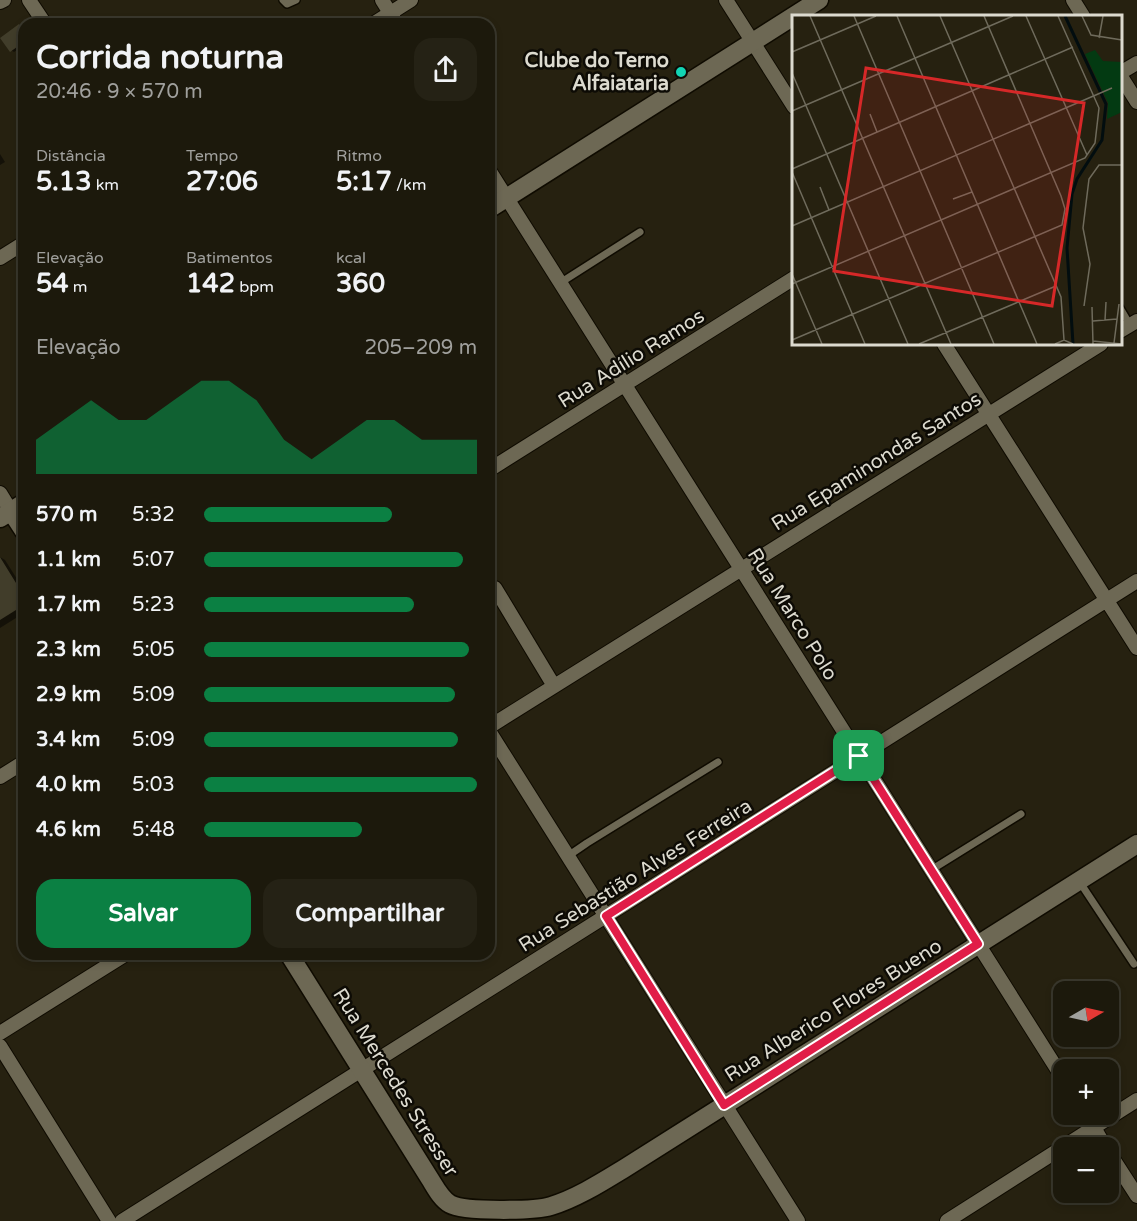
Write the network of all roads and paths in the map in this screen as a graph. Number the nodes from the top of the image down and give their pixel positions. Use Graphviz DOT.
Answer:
graph roads {
  1 [pos="4,0"];
  2 [pos="29,0"];
  3 [pos="283,0"];
  4 [pos="296,0"];
  5 [pos="382,0"];
  6 [pos="411,0"];
  7 [pos="726,0"];
  8 [pos="819,0"];
  9 [pos="1073,0"];
  10 [pos="0,2"];
  11 [pos="795,15"];
  12 [pos="1082,15"];
  13 [pos="792,17"];
  14 [pos="41,18"];
  15 [pos="392,18"];
  16 [pos="394,18"];
  17 [pos="753,42"];
  18 [pos="1137,63"];
  19 [pos="1122,73"];
  20 [pos="1122,77"];
  21 [pos="1137,102"];
  22 [pos="792,103"];
  23 [pos="495,180"];
  24 [pos="506,198"];
  25 [pos="495,204"];
  26 [pos="640,232"];
  27 [pos="18,247"];
  28 [pos="0,258"];
  29 [pos="792,279"];
  30 [pos="560,283"];
  31 [pos="1122,312"];
  32 [pos="1129,326"];
  33 [pos="945,345"];
  34 [pos="1099,345"];
  35 [pos="624,385"];
  36 [pos="988,414"];
  37 [pos="495,466"];
  38 [pos="0,493"];
  39 [pos="12,510"];
  40 [pos="741,569"];
  41 [pos="1137,581"];
  42 [pos="495,588"];
  43 [pos="1107,600"];
  44 [pos="1137,648"];
  45 [pos="554,686"];
  46 [pos="495,725"];
  47 [pos="495,739"];
  48 [pos="859,756"];
  49 [pos="718,762"];
  50 [pos="18,766"];
  51 [pos="0,777"];
  52 [pos="1021,814"];
  53 [pos="1137,844"];
  54 [pos="568,856"];
  55 [pos="931,870"];
  56 [pos="1079,881"];
  57 [pos="606,916"];
  58 [pos="978,944"];
  59 [pos="116,960"];
  60 [pos="292,960"];
  61 [pos="1134,963"];
  62 [pos="0,1033"];
  63 [pos="0,1046"];
  64 [pos="1053,1063"];
  65 [pos="361,1070"];
  66 [pos="1137,1100"];
  67 [pos="724,1105"];
  68 [pos="1092,1125"];
  69 [pos="1094,1128"];
  70 [pos="1100,1137"];
  71 [pos="1119,1168"];
  72 [pos="1137,1196"];
  73 [pos="549,1207"];
  74 [pos="109,1221"];
  75 [pos="123,1221"];
  76 [pos="798,1221"];
  77 [pos="947,1221"];
  1 -- 10 [label="street"];
  2 -- 14 [label="street"];
  3 -- 4 [label="lane"];
  5 -- 15 [label="street"];
  6 -- 16 [label="street"];
  7 -- 17 [label="street"];
  8 -- 11 [label="street"];
  9 -- 12 [label="street"];
  13 -- 17 [label="street"];
  17 -- 22 [label="street"];
  17 -- 24 [label="street"];
  18 -- 19 [label="street"];
  20 -- 21 [label="street"];
  23 -- 24 [label="street, Rua Marco Polo"];
  24 -- 25 [label="street"];
  24 -- 30 [label="street, Rua Marco Polo"];
  26 -- 30 [label="lane"];
  27 -- 28 [label="street"];
  29 -- 35 [label="street, Rua Adílio Ramos"];
  30 -- 35 [label="street, Rua Marco Polo"];
  31 -- 32 [label="lane"];
  33 -- 36 [label="street"];
  34 -- 36 [label="street, Rua Epaminondas Santos"];
  35 -- 37 [label="street, Rua Adílio Ramos"];
  35 -- 40 [label="street, Rua Marco Polo"];
  36 -- 40 [label="street, Rua Epaminondas Santos"];
  36 -- 43 [label="street"];
  38 -- 39 [label="street"];
  40 -- 45 [label="street, Rua Epaminondas Santos"];
  40 -- 48 [label="street, Rua Marco Polo"];
  41 -- 43 [label="street, Rua Sebastião Alves Ferreira"];
  42 -- 45 [label="street"];
  43 -- 44 [label="street"];
  43 -- 48 [label="street, Rua Sebastião Alves Ferreira"];
  45 -- 46 [label="street, Rua Epaminondas Santos"];
  47 -- 54 [label="street"];
  48 -- 55 [label="street, Rua Marco Polo"];
  48 -- 57 [label="street, Rua Sebastião Alves Ferreira"];
  49 -- 54 [label="lane"];
  50 -- 51 [label="street"];
  52 -- 55 [label="lane"];
  53 -- 56 [label="street, Rua Alberico Flores Bueno"];
  54 -- 57 [label="street"];
  55 -- 58 [label="street, Rua Marco Polo"];
  56 -- 58 [label="street, Rua Alberico Flores Bueno"];
  56 -- 61 [label="lane"];
  57 -- 65 [label="street, Rua Sebastião Alves Ferreira"];
  57 -- 67 [label="street"];
  58 -- 64 [label="street, Rua Marco Polo"];
  58 -- 67 [label="street, Rua Alberico Flores Bueno"];
  59 -- 62 [label="street"];
  60 -- 65 [label="street, Rua Mercedes Stresser"];
  63 -- 74 [label="street"];
  65 -- 73 [label="street, Rua Mercedes Stresser"];
  65 -- 75 [label="street, Rua Sebastião Alves Ferreira"];
  66 -- 69 [label="street"];
  67 -- 73 [label="street, Rua Alberico Flores Bueno"];
  67 -- 76 [label="street"];
  68 -- 69 [label="street"];
  69 -- 70 [label="street"];
  69 -- 77 [label="street"];
  71 -- 72 [label="street"];
}
